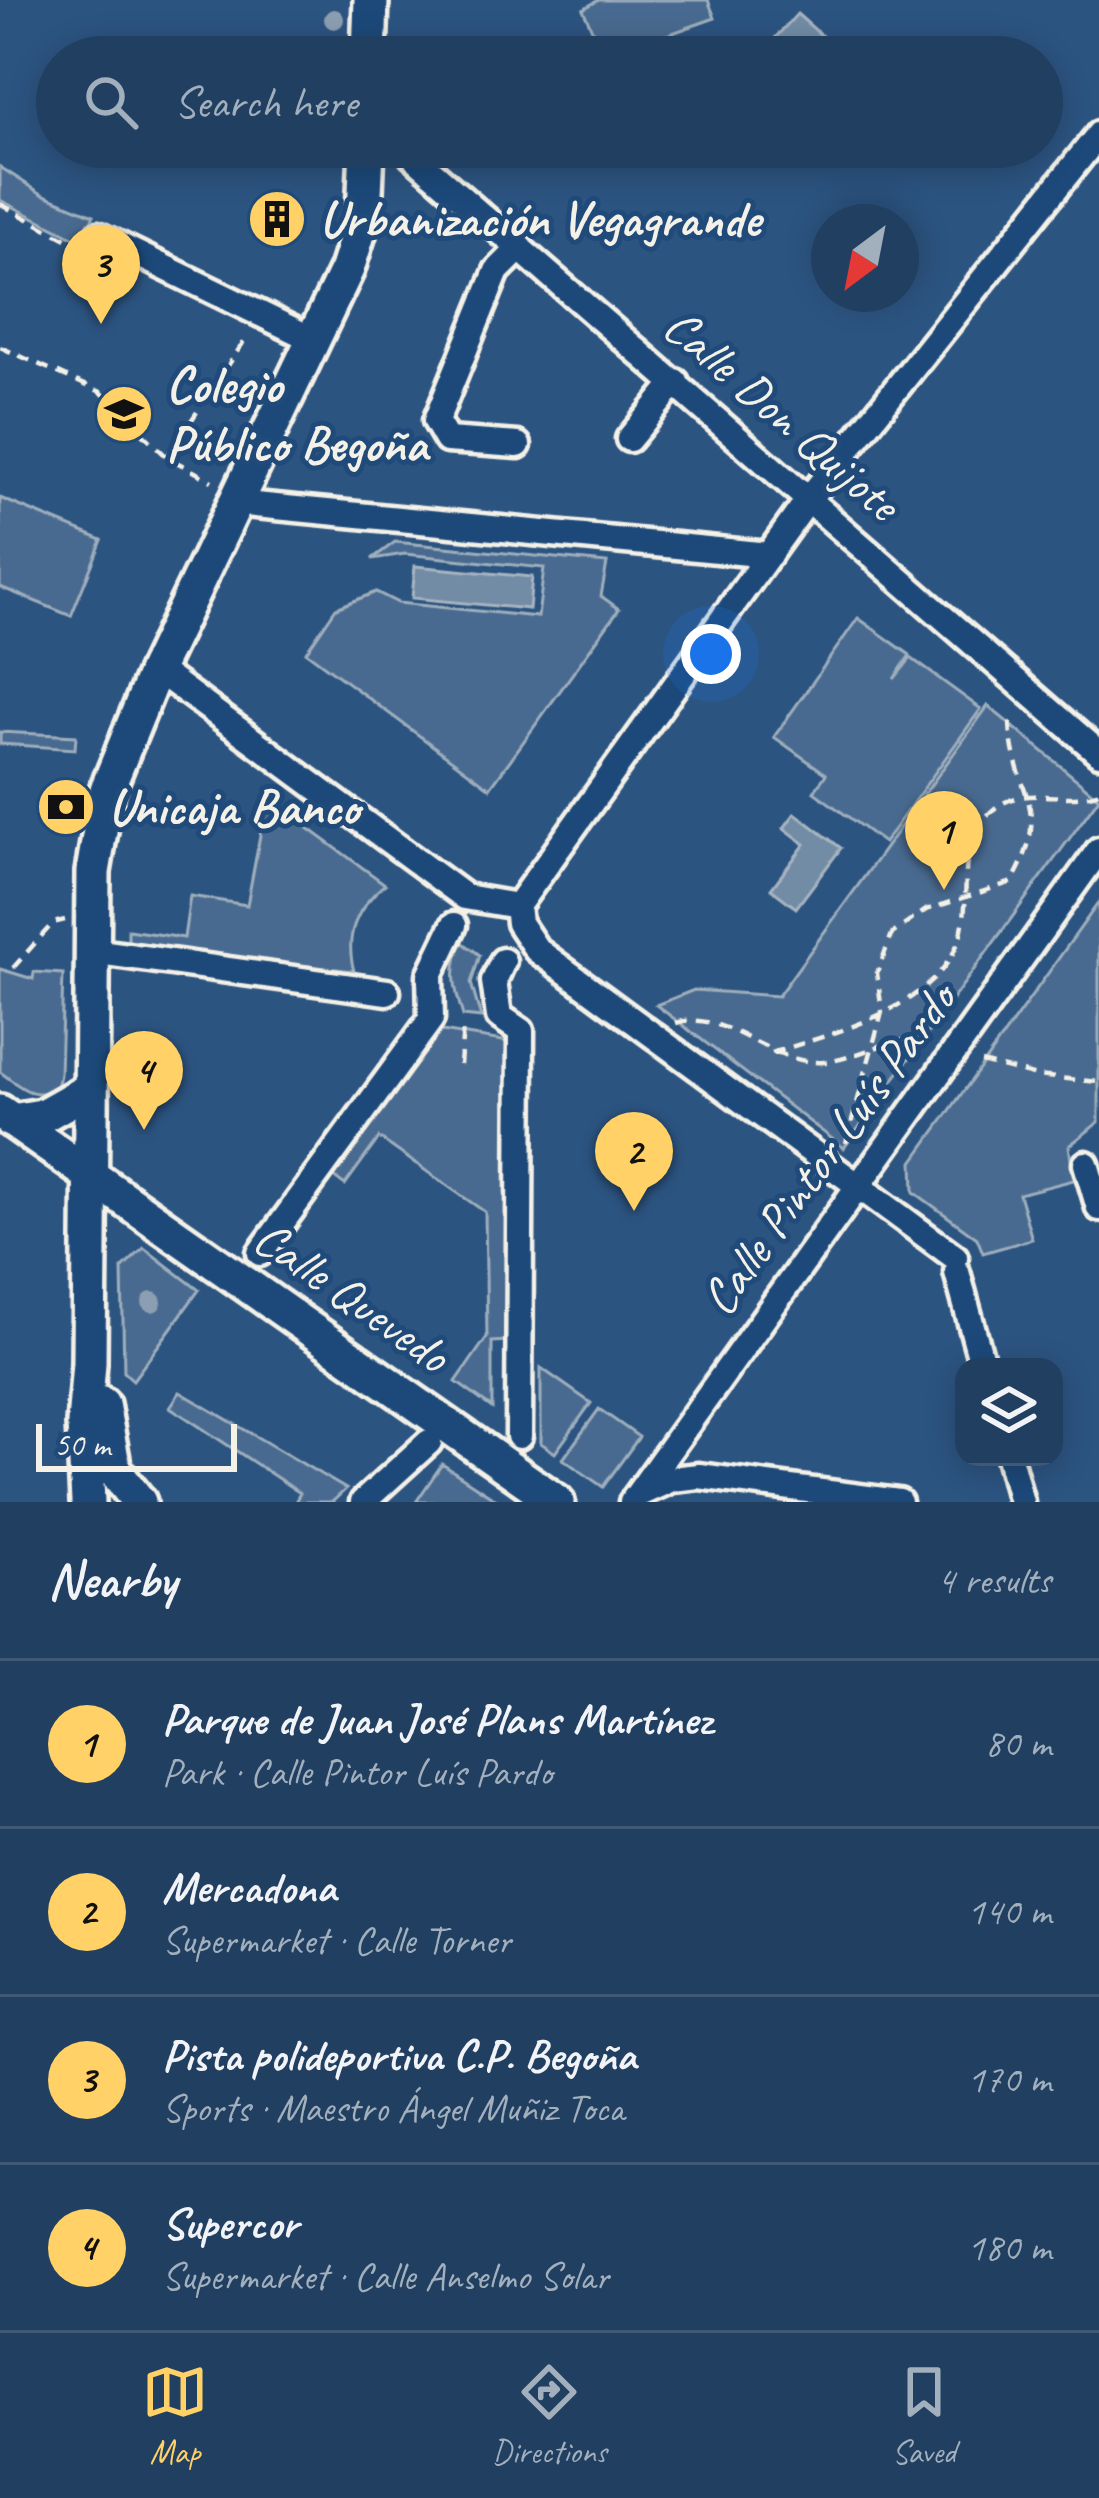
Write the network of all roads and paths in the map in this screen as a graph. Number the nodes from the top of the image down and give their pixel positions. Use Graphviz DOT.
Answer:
graph roads {
  1 [pos="371,0"];
  2 [pos="370,36"];
  3 [pos="1099,134"];
  4 [pos="365,168"];
  5 [pos="427,168"];
  6 [pos="0,204"];
  7 [pos="98,235"];
  8 [pos="520,248"];
  9 [pos="260,315"];
  10 [pos="314,340"];
  11 [pos="0,347"];
  12 [pos="676,382"];
  13 [pos="629,439"];
  14 [pos="518,445"];
  15 [pos="167,458"];
  16 [pos="229,494"];
  17 [pos="810,497"];
  18 [pos="770,555"];
  19 [pos="156,669"];
  20 [pos="1016,716"];
  21 [pos="1099,753"];
  22 [pos="1099,792"];
  23 [pos="1030,794"];
  24 [pos="1099,850"];
  25 [pos="964,900"];
  26 [pos="517,906"];
  27 [pos="72,919"];
  28 [pos="454,925"];
  29 [pos="92,950"];
  30 [pos="503,961"];
  31 [pos="13,968"];
  32 [pos="387,992"];
  33 [pos="882,1012"];
  34 [pos="675,1024"];
  35 [pos="464,1026"];
  36 [pos="932,1043"];
  37 [pos="874,1048"];
  38 [pos="772,1053"];
  39 [pos="977,1061"];
  40 [pos="460,1065"];
  41 [pos="1099,1082"];
  42 [pos="88,1090"];
  43 [pos="6,1116"];
  44 [pos="844,1148"];
  45 [pos="1086,1164"];
  46 [pos="88,1173"];
  47 [pos="854,1187"];
  48 [pos="1099,1208"];
  49 [pos="88,1229"];
  50 [pos="260,1253"];
  51 [pos="981,1358"];
  52 [pos="89,1363"];
  53 [pos="519,1436"];
  54 [pos="429,1442"];
  55 [pos="1011,1466"];
  56 [pos="635,1498"];
  57 [pos="88,1502"];
  58 [pos="139,1502"];
  59 [pos="363,1502"];
  60 [pos="557,1502"];
  61 [pos="899,1502"];
  62 [pos="1021,1502"];
  1 -- 2 [label="main road"];
  3 -- 17 [label="street"];
  4 -- 10 [label="main road"];
  5 -- 8 [label="street, Calle Don Quijote"];
  6 -- 7 [label="path"];
  7 -- 9 [label="street"];
  8 -- 12 [label="street, Calle Don Quijote"];
  8 -- 14 [label="street"];
  9 -- 10 [label="street"];
  9 -- 15 [label="path"];
  10 -- 16 [label="main road"];
  11 -- 15 [label="path"];
  12 -- 13 [label="street"];
  12 -- 17 [label="street, Calle Don Quijote"];
  15 -- 16 [label="path"];
  16 -- 18 [label="street"];
  16 -- 19 [label="main road"];
  17 -- 18 [label="street"];
  17 -- 21 [label="street, Calle Don Quijote"];
  18 -- 26 [label="street"];
  19 -- 26 [label="street"];
  19 -- 29 [label="main road"];
  20 -- 23 [label="path"];
  22 -- 23 [label="path"];
  23 -- 25 [label="path"];
  23 -- 25 [label="path"];
  24 -- 47 [label="street, Calle Pintor Luís Pardo"];
  25 -- 33 [label="path"];
  25 -- 33 [label="path"];
  26 -- 47 [label="street"];
  27 -- 31 [label="path"];
  28 -- 50 [label="street"];
  29 -- 32 [label="street"];
  29 -- 42 [label="main road"];
  30 -- 53 [label="street"];
  33 -- 37 [label="path"];
  33 -- 38 [label="path"];
  34 -- 38 [label="path"];
  35 -- 40 [label="path"];
  36 -- 37 [label="path"];
  37 -- 38 [label="path"];
  37 -- 44 [label="path"];
  39 -- 41 [label="path"];
  42 -- 43 [label="main road"];
  42 -- 46 [label="main road"];
  43 -- 46 [label="main road, Calle Quevedo"];
  43 -- 49 [label="main road"];
  45 -- 48 [label="street"];
  46 -- 49 [label="main road"];
  46 -- 60 [label="main road, Calle Quevedo"];
  47 -- 51 [label="street"];
  47 -- 56 [label="street, Calle Pintor Luís Pardo"];
  49 -- 52 [label="main road"];
  52 -- 57 [label="main road"];
  52 -- 58 [label="main road"];
  54 -- 59 [label="street"];
  55 -- 62 [label="street"];
  56 -- 61 [label="street"];
}
